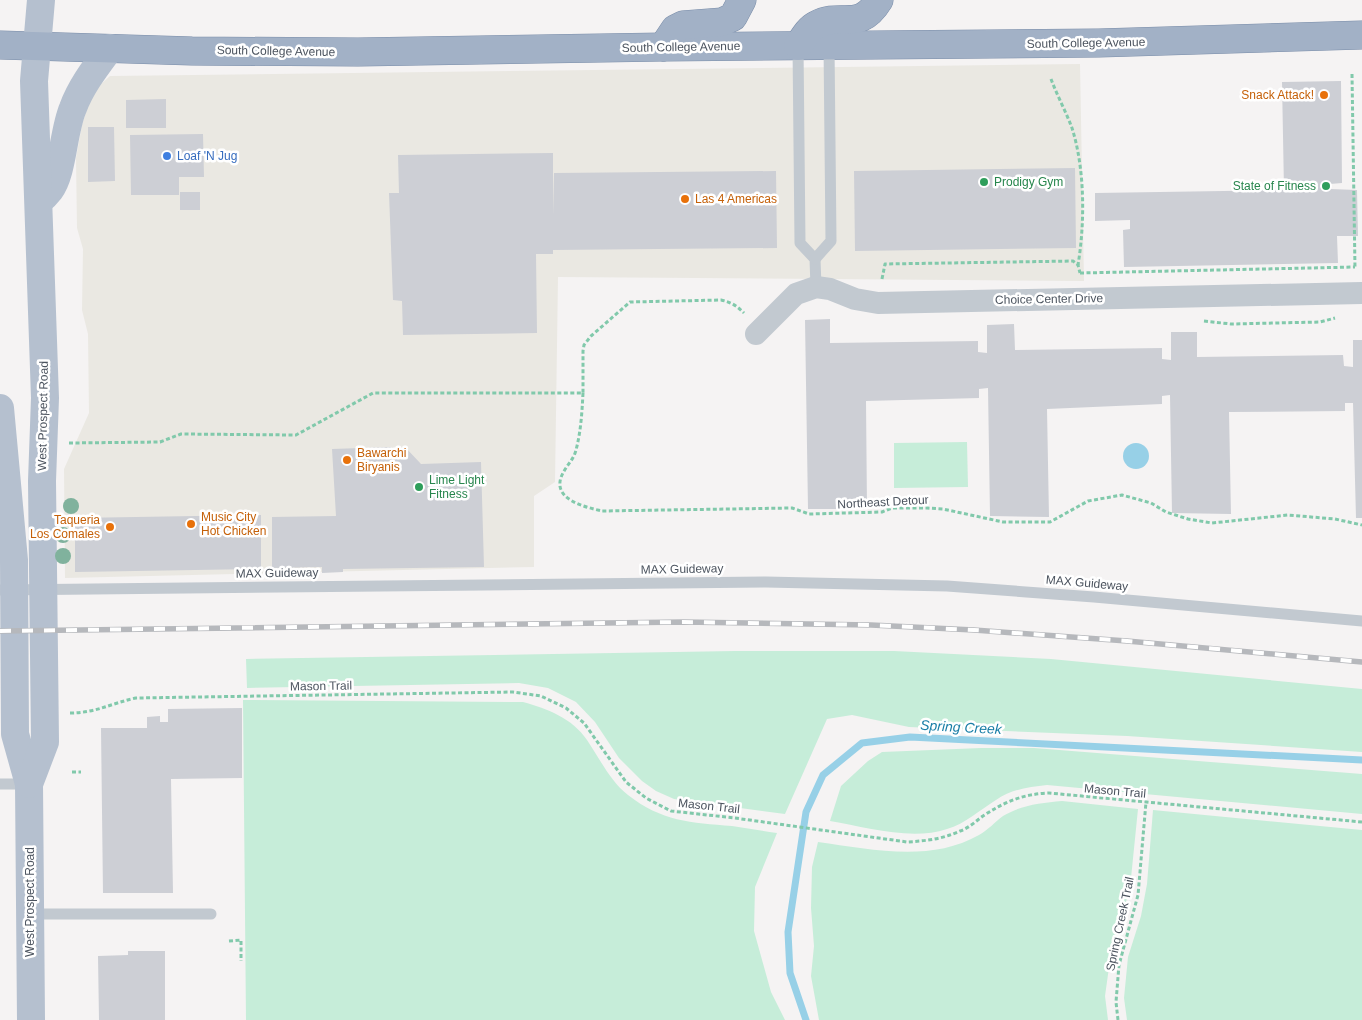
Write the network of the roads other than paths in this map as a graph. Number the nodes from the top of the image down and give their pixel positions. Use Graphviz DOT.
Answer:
graph roads {
  1 [pos="41,0"];
  2 [pos="742,0"];
  3 [pos="879,0"];
  4 [pos="1362,35"];
  5 [pos="0,45"];
  6 [pos="829,45"];
  7 [pos="37,46"];
  8 [pos="798,46"];
  9 [pos="663,47"];
  10 [pos="110,48"];
  11 [pos="39,201"];
  12 [pos="815,259"];
  13 [pos="1358,283"];
  14 [pos="816,287"];
  15 [pos="752,326"];
  16 [pos="0,408"];
  17 [pos="43,589"];
  18 [pos="7,590"];
  19 [pos="1362,621"];
  20 [pos="0,784"];
  21 [pos="29,784"];
  22 [pos="30,914"];
  23 [pos="211,914"];
  24 [pos="30,1020"];
  1 -- 7 [label="main road, West Prospect Road"];
  2 -- 9 [label="highway"];
  3 -- 8 [label="highway"];
  4 -- 6 [label="highway, South College Avenue"];
  5 -- 7 [label="highway, South College Avenue"];
  6 -- 8 [label="highway, South College Avenue"];
  6 -- 12 [label="lane"];
  7 -- 10 [label="highway, South College Avenue"];
  7 -- 11 [label="main road, West Prospect Road"];
  8 -- 9 [label="highway, South College Avenue"];
  8 -- 12 [label="lane"];
  9 -- 10 [label="highway, South College Avenue"];
  10 -- 11 [label="main road"];
  11 -- 17 [label="main road, West Prospect Road"];
  12 -- 14 [label="lane"];
  13 -- 14 [label="street, Choice Center Drive"];
  14 -- 15 [label="street"];
  16 -- 18 [label="main road, West Prospect Road"];
  17 -- 18 [label="lane, MAX Guideway"];
  17 -- 19 [label="lane, MAX Guideway"];
  17 -- 21 [label="main road, West Prospect Road"];
  18 -- 21 [label="main road, West Prospect Road"];
  20 -- 21 [label="lane"];
  21 -- 22 [label="main road, West Prospect Road"];
  22 -- 23 [label="lane"];
  22 -- 24 [label="main road, West Prospect Road"];
}
